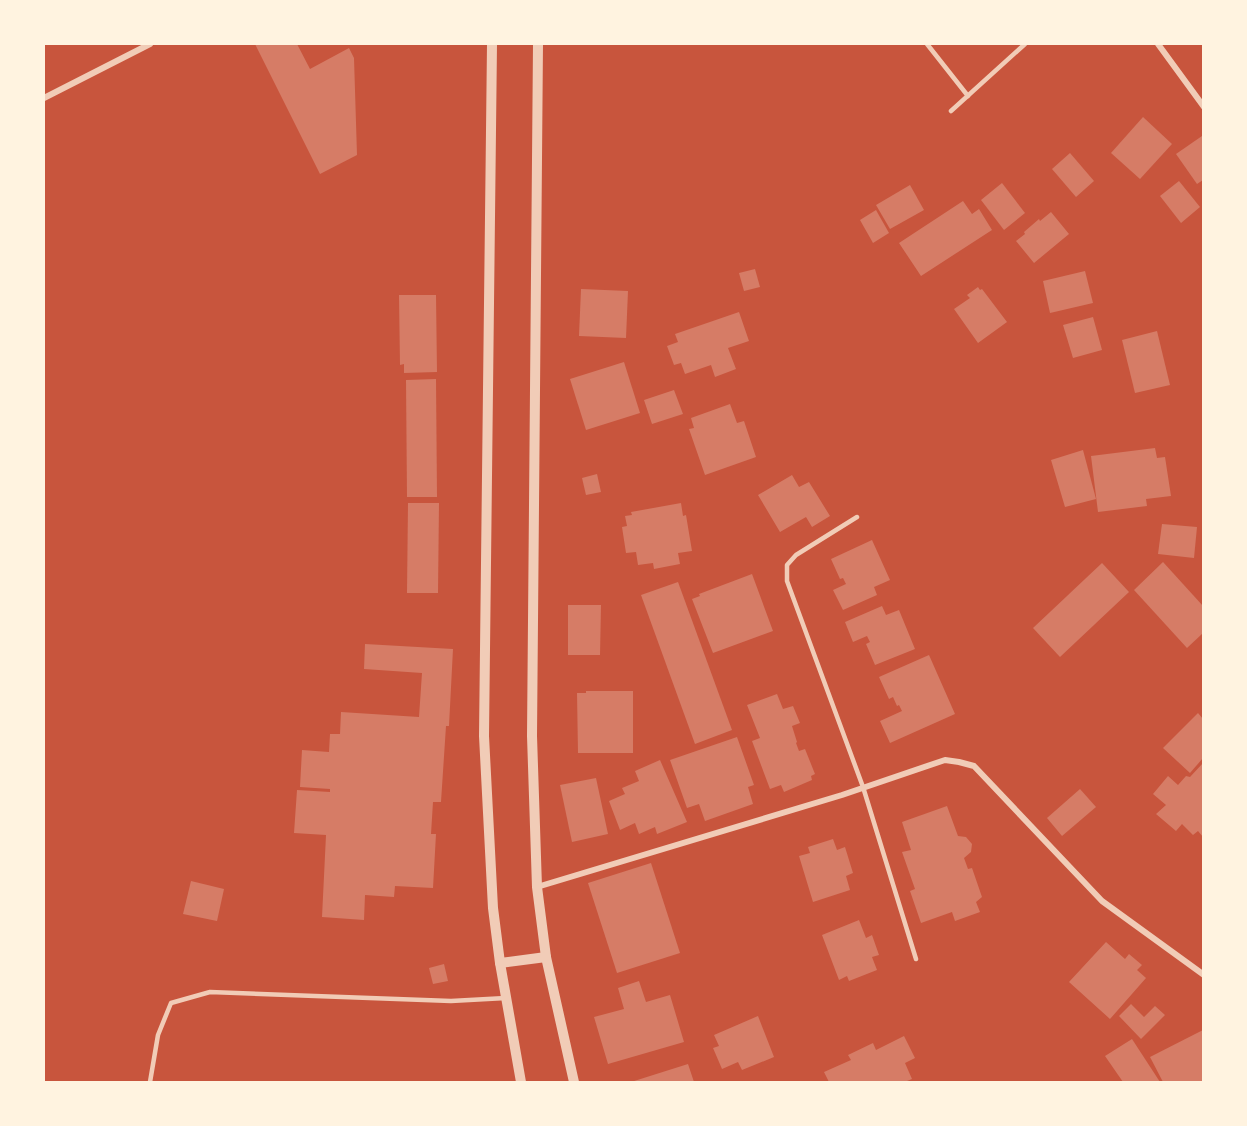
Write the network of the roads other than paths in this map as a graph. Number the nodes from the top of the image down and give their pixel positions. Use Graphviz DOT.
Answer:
graph roads {
  1 [pos="150,44"];
  2 [pos="492,44"];
  3 [pos="538,44"];
  4 [pos="927,44"];
  5 [pos="1025,44"];
  6 [pos="1158,44"];
  7 [pos="968,96"];
  8 [pos="44,98"];
  9 [pos="1203,107"];
  10 [pos="951,111"];
  11 [pos="857,517"];
  12 [pos="863,787"];
  13 [pos="537,887"];
  14 [pos="546,957"];
  15 [pos="916,959"];
  16 [pos="500,963"];
  17 [pos="1203,975"];
  18 [pos="506,998"];
  19 [pos="150,1083"];
  20 [pos="521,1083"];
  21 [pos="574,1083"];
  1 -- 8 [label="street"];
  2 -- 16 [label="street"];
  3 -- 13 [label="street"];
  4 -- 7 [label="lane"];
  5 -- 7 [label="lane"];
  6 -- 9 [label="street"];
  7 -- 10 [label="lane"];
  11 -- 12 [label="lane"];
  12 -- 13 [label="street"];
  12 -- 15 [label="lane"];
  12 -- 17 [label="street"];
  13 -- 14 [label="street"];
  14 -- 16 [label="street"];
  14 -- 21 [label="street"];
  16 -- 18 [label="street"];
  18 -- 19 [label="lane"];
  18 -- 20 [label="street"];
}
